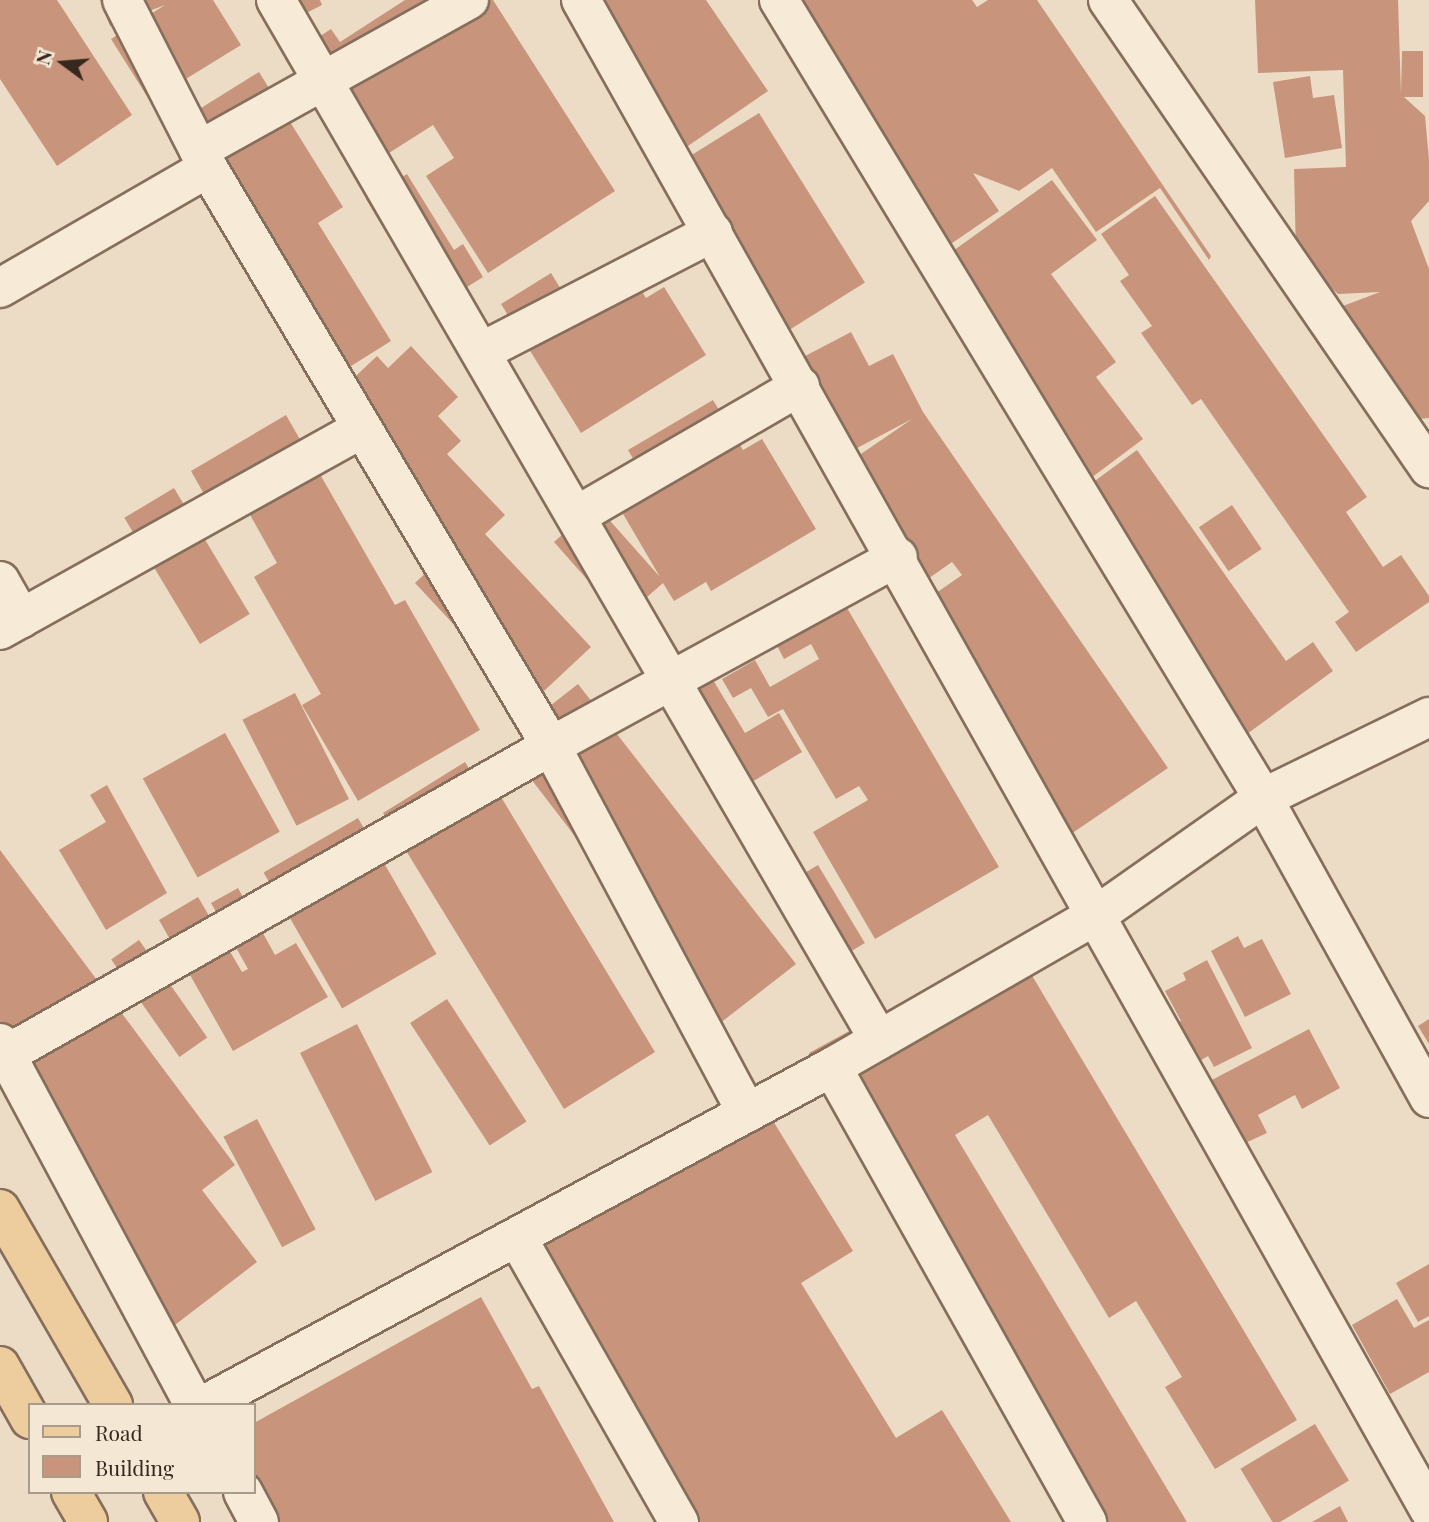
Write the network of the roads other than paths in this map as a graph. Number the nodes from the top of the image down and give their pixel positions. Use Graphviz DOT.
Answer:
graph roads {
  1 [pos="122,0"];
  2 [pos="276,0"];
  3 [pos="469,0"];
  4 [pos="581,0"];
  5 [pos="779,0"];
  6 [pos="1108,0"];
  7 [pos="324,84"];
  8 [pos="203,159"];
  9 [pos="713,232"];
  10 [pos="0,288"];
  11 [pos="481,352"];
  12 [pos="800,386"];
  13 [pos="361,429"];
  14 [pos="1429,468"];
  15 [pos="576,516"];
  16 [pos="898,557"];
  17 [pos="0,581"];
  18 [pos="11,624"];
  19 [pos="672,680"];
  20 [pos="1429,717"];
  21 [pos="551,746"];
  22 [pos="1263,799"];
  23 [pos="1098,914"];
  24 [pos="879,1040"];
  25 [pos="3,1049"];
  26 [pos="832,1066"];
  27 [pos="1429,1098"];
  28 [pos="747,1113"];
  29 [pos="0,1209"];
  30 [pos="518,1239"];
  31 [pos="0,1366"];
  32 [pos="112,1403"];
  33 [pos="193,1403"];
  34 [pos="208,1403"];
  35 [pos="28,1415"];
  36 [pos="72,1494"];
  37 [pos="164,1494"];
  38 [pos="244,1494"];
  39 [pos="1429,1509"];
  40 [pos="88,1522"];
  41 [pos="180,1522"];
  42 [pos="259,1522"];
  43 [pos="679,1522"];
  44 [pos="1087,1522"];
  1 -- 8 [label="street"];
  2 -- 7 [label="street"];
  3 -- 7 [label="street"];
  4 -- 9 [label="street"];
  5 -- 22 [label="street"];
  6 -- 14 [label="street"];
  7 -- 8 [label="street"];
  7 -- 11 [label="street"];
  8 -- 10 [label="street"];
  8 -- 13 [label="street"];
  9 -- 11 [label="street"];
  9 -- 12 [label="street"];
  11 -- 15 [label="street"];
  12 -- 15 [label="street"];
  12 -- 16 [label="street"];
  13 -- 18 [label="street"];
  13 -- 21 [label="street"];
  15 -- 19 [label="street"];
  16 -- 19 [label="street"];
  16 -- 23 [label="street"];
  17 -- 18 [label="street"];
  19 -- 21 [label="street"];
  19 -- 24 [label="street"];
  20 -- 22 [label="street"];
  21 -- 25 [label="street"];
  21 -- 28 [label="street"];
  22 -- 23 [label="street"];
  22 -- 27 [label="street"];
  23 -- 24 [label="street"];
  23 -- 39 [label="street"];
  24 -- 26 [label="street"];
  25 -- 33 [label="street"];
  26 -- 28 [label="street"];
  26 -- 44 [label="street"];
  28 -- 30 [label="street"];
  29 -- 32 [label="main road"];
  30 -- 34 [label="street"];
  30 -- 43 [label="street"];
  31 -- 35 [label="main road"];
  36 -- 40 [label="main road"];
  37 -- 41 [label="main road"];
  38 -- 42 [label="street"];
}
